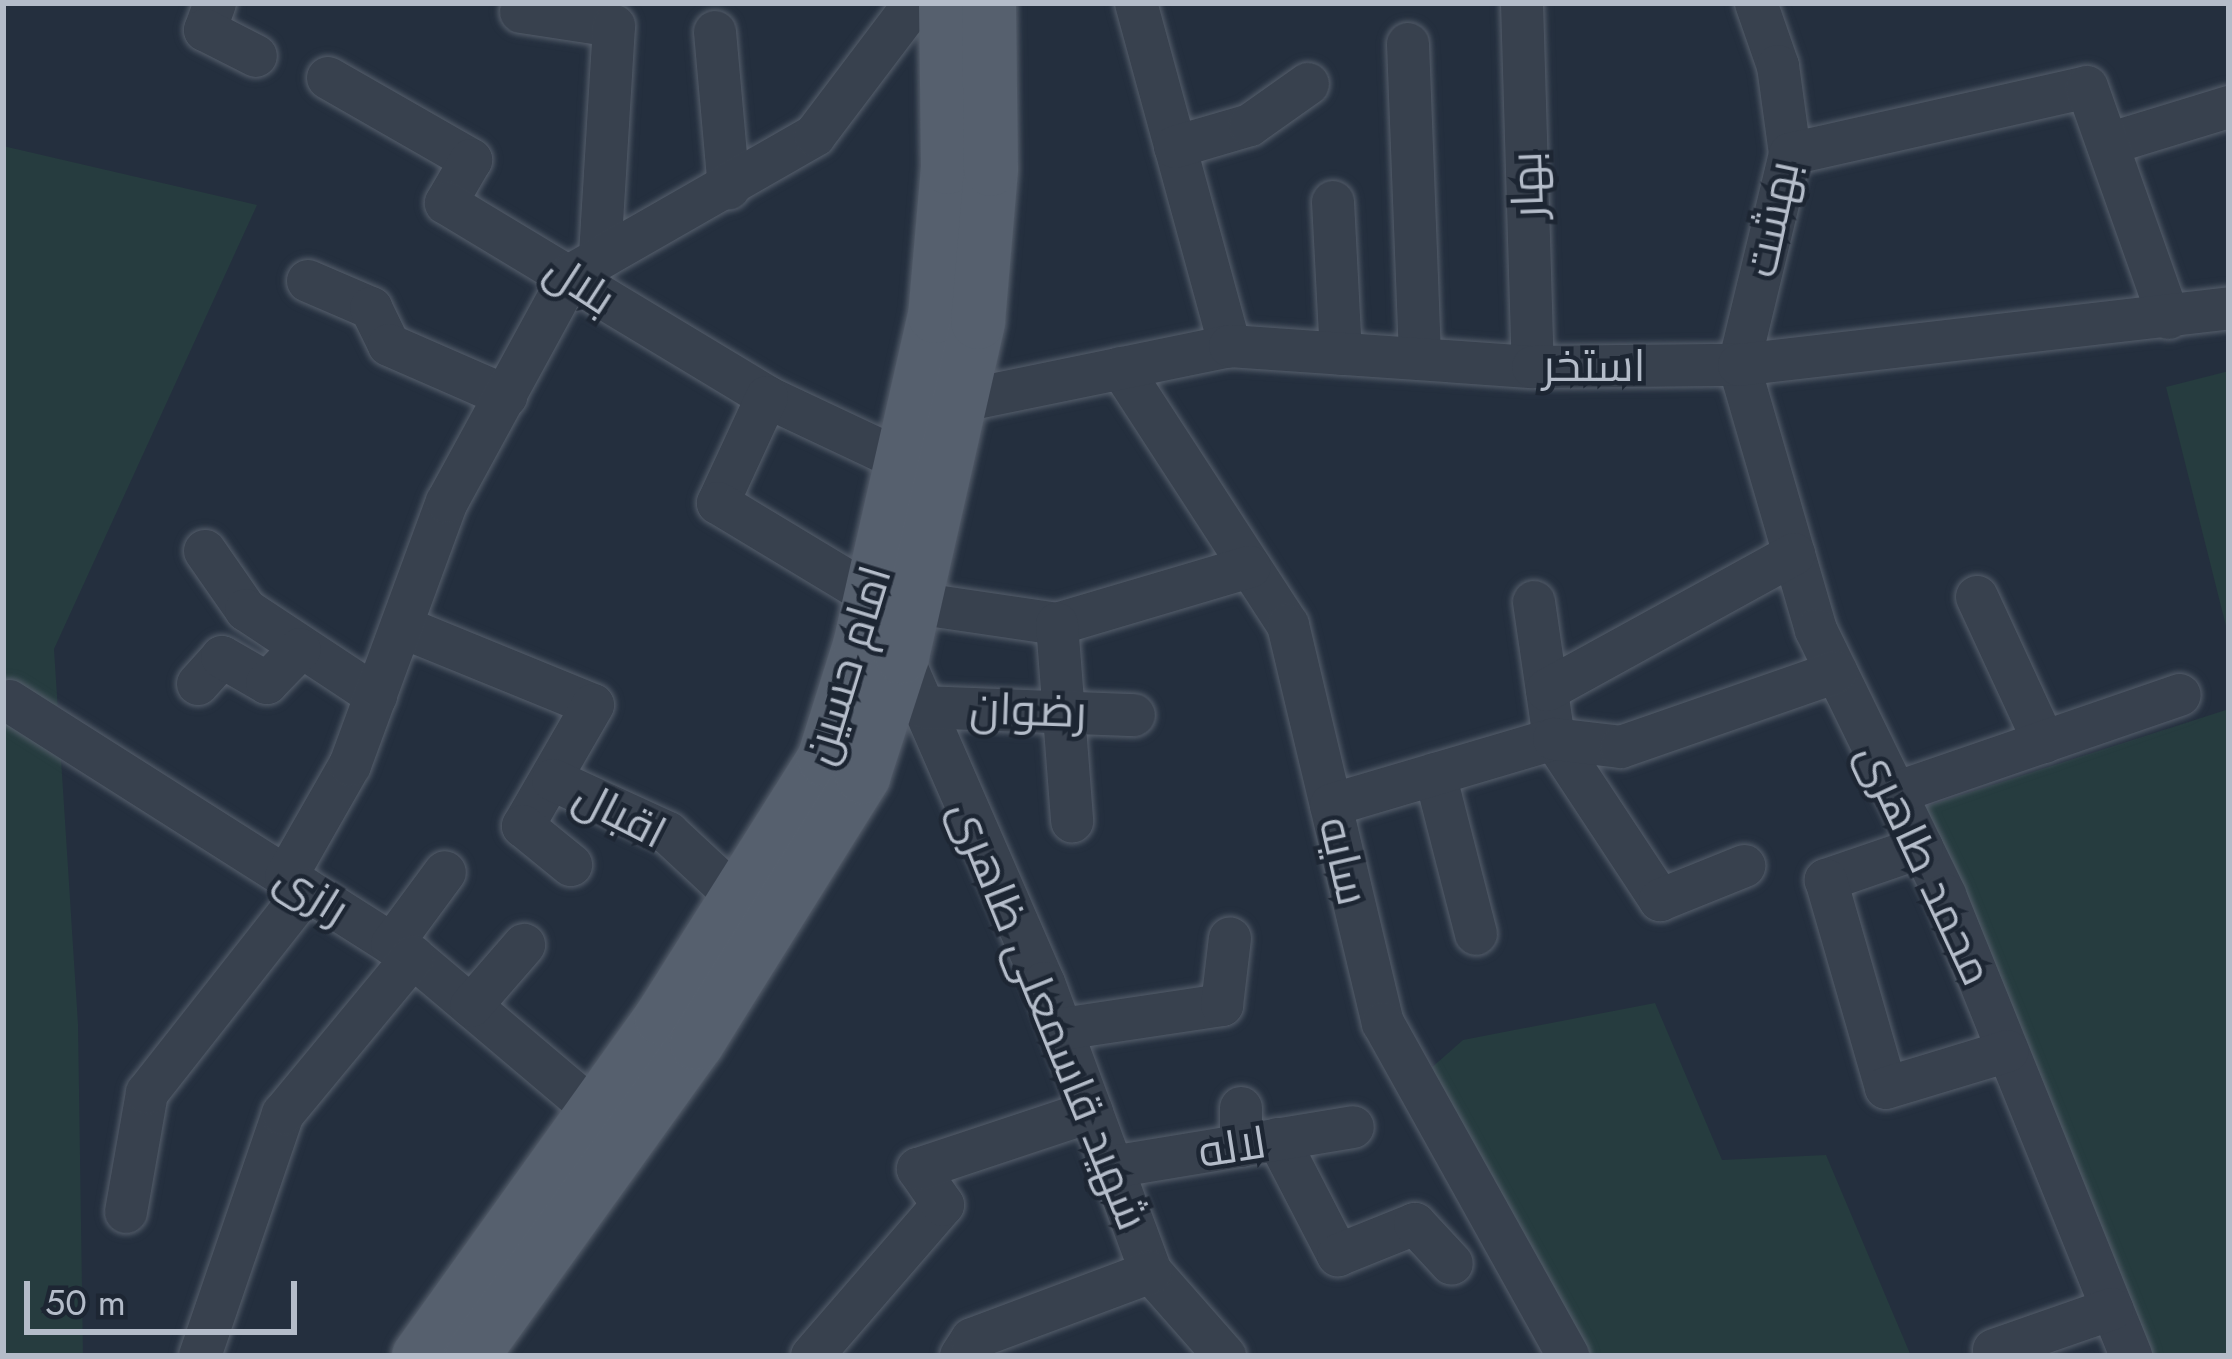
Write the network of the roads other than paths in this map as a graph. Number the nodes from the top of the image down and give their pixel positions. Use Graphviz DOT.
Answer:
graph roads {
  1 [pos="215,3"];
  2 [pos="915,3"];
  3 [pos="946,3"];
  4 [pos="989,3"];
  5 [pos="1136,3"];
  6 [pos="1522,3"];
  7 [pos="1756,3"];
  8 [pos="521,12"];
  9 [pos="715,32"];
  10 [pos="1408,44"];
  11 [pos="256,56"];
  12 [pos="328,78"];
  13 [pos="1308,84"];
  14 [pos="2229,106"];
  15 [pos="2111,142"];
  16 [pos="1175,148"];
  17 [pos="1790,154"];
  18 [pos="729,188"];
  19 [pos="1333,202"];
  20 [pos="586,266"];
  21 [pos="308,281"];
  22 [pos="2229,308"];
  23 [pos="2169,318"];
  24 [pos="1230,346"];
  25 [pos="1341,354"];
  26 [pos="1420,359"];
  27 [pos="1739,365"];
  28 [pos="1121,368"];
  29 [pos="1532,368"];
  30 [pos="506,396"];
  31 [pos="766,397"];
  32 [pos="962,401"];
  33 [pos="905,463"];
  34 [pos="206,551"];
  35 [pos="1794,554"];
  36 [pos="1250,567"];
  37 [pos="1977,597"];
  38 [pos="1534,602"];
  39 [pos="1057,624"];
  40 [pos="887,625"];
  41 [pos="402,627"];
  42 [pos="300,649"];
  43 [pos="1836,672"];
  44 [pos="198,685"];
  45 [pos="1547,690"];
  46 [pos="2180,695"];
  47 [pos="376,696"];
  48 [pos="9,701"];
  49 [pos="923,707"];
  50 [pos="1064,709"];
  51 [pos="1134,715"];
  52 [pos="1554,739"];
  53 [pos="2044,742"];
  54 [pos="1435,774"];
  55 [pos="553,780"];
  56 [pos="1895,793"];
  57 [pos="1330,805"];
  58 [pos="1072,821"];
  59 [pos="1922,847"];
  60 [pos="571,865"];
  61 [pos="1744,866"];
  62 [pos="445,872"];
  63 [pos="296,883"];
  64 [pos="739,899"];
  65 [pos="1476,934"];
  66 [pos="1230,938"];
  67 [pos="524,945"];
  68 [pos="403,950"];
  69 [pos="471,1006"];
  70 [pos="1062,1029"];
  71 [pos="2008,1051"];
  72 [pos="595,1111"];
  73 [pos="1092,1111"];
  74 [pos="1353,1127"];
  75 [pos="1253,1131"];
  76 [pos="1112,1166"];
  77 [pos="126,1212"];
  78 [pos="1452,1264"];
  79 [pos="1151,1272"];
  80 [pos="2112,1309"];
  81 [pos="1994,1350"];
  82 [pos="215,1351"];
  83 [pos="419,1356"];
  84 [pos="472,1356"];
  85 [pos="812,1356"];
  86 [pos="961,1356"];
  87 [pos="1225,1356"];
  88 [pos="1568,1356"];
  89 [pos="2132,1356"];
  1 -- 11 [label="street"];
  2 -- 18 [label="street"];
  3 -- 33 [label="main road, امام حسین"];
  4 -- 32 [label="main road, امام حسین"];
  5 -- 16 [label="street"];
  6 -- 29 [label="street, بهار"];
  7 -- 17 [label="street, بهشت"];
  8 -- 20 [label="street"];
  9 -- 18 [label="street"];
  10 -- 26 [label="street"];
  12 -- 20 [label="street, بلال"];
  13 -- 16 [label="street"];
  14 -- 15 [label="street"];
  15 -- 17 [label="street"];
  15 -- 23 [label="street"];
  16 -- 24 [label="street"];
  17 -- 27 [label="street, بهشت"];
  18 -- 20 [label="street"];
  19 -- 25 [label="street"];
  20 -- 30 [label="street"];
  20 -- 31 [label="street, بلال"];
  21 -- 30 [label="street"];
  22 -- 23 [label="street, استخر"];
  23 -- 27 [label="street, استخر"];
  24 -- 25 [label="street, استخر"];
  24 -- 28 [label="street, استخر"];
  25 -- 26 [label="street, استخر"];
  26 -- 29 [label="street, استخر"];
  27 -- 29 [label="street, استخر"];
  27 -- 35 [label="street, محمد طاهری"];
  28 -- 32 [label="street, استخر"];
  28 -- 36 [label="street, سایه"];
  30 -- 41 [label="street"];
  31 -- 33 [label="street, بلال"];
  31 -- 40 [label="street"];
  32 -- 40 [label="main road, امام حسین"];
  33 -- 40 [label="main road, امام حسین"];
  34 -- 42 [label="street"];
  35 -- 43 [label="street, محمد طاهری"];
  35 -- 45 [label="street"];
  36 -- 39 [label="street"];
  36 -- 57 [label="street, سایه"];
  37 -- 53 [label="street"];
  38 -- 45 [label="street"];
  39 -- 40 [label="street"];
  39 -- 50 [label="street"];
  40 -- 49 [label="street, شهید قاسمعلی ظاهری"];
  40 -- 64 [label="main road, امام حسین"];
  40 -- 84 [label="main road, امام حسین"];
  41 -- 47 [label="street"];
  41 -- 55 [label="street"];
  42 -- 44 [label="street"];
  42 -- 47 [label="street"];
  43 -- 52 [label="street"];
  43 -- 56 [label="street, محمد طاهری"];
  45 -- 52 [label="street"];
  46 -- 53 [label="street"];
  47 -- 63 [label="street"];
  48 -- 63 [label="street, رازی"];
  49 -- 50 [label="street, رضوان"];
  49 -- 70 [label="street, شهید قاسمعلی ظاهری"];
  50 -- 51 [label="street, رضوان"];
  50 -- 58 [label="street"];
  52 -- 54 [label="street"];
  52 -- 61 [label="street"];
  53 -- 56 [label="street"];
  54 -- 57 [label="street"];
  54 -- 65 [label="street"];
  55 -- 60 [label="street"];
  55 -- 64 [label="street, اقبال"];
  56 -- 59 [label="street, محمد طاهری"];
  57 -- 88 [label="street, سایه"];
  59 -- 71 [label="street, محمد طاهری"];
  59 -- 71 [label="street"];
  62 -- 68 [label="street"];
  63 -- 68 [label="street, رازی"];
  63 -- 77 [label="street"];
  64 -- 72 [label="main road, امام حسین"];
  66 -- 70 [label="street"];
  67 -- 69 [label="street"];
  68 -- 69 [label="street, رازی"];
  68 -- 82 [label="street"];
  69 -- 72 [label="street, رازی"];
  70 -- 73 [label="street, شهید قاسمعلی ظاهری"];
  71 -- 80 [label="street, محمد طاهری"];
  72 -- 83 [label="main road, امام حسین"];
  73 -- 76 [label="street, شهید قاسمعلی ظاهری"];
  73 -- 85 [label="street"];
  74 -- 75 [label="street, لاله"];
  75 -- 76 [label="street, لاله"];
  75 -- 78 [label="street"];
  76 -- 79 [label="street, شهید قاسمعلی ظاهری"];
  79 -- 86 [label="street"];
  79 -- 87 [label="street, شهید قاسمعلی ظاهری"];
  80 -- 81 [label="street"];
  80 -- 89 [label="street, محمد طاهری"];
}
